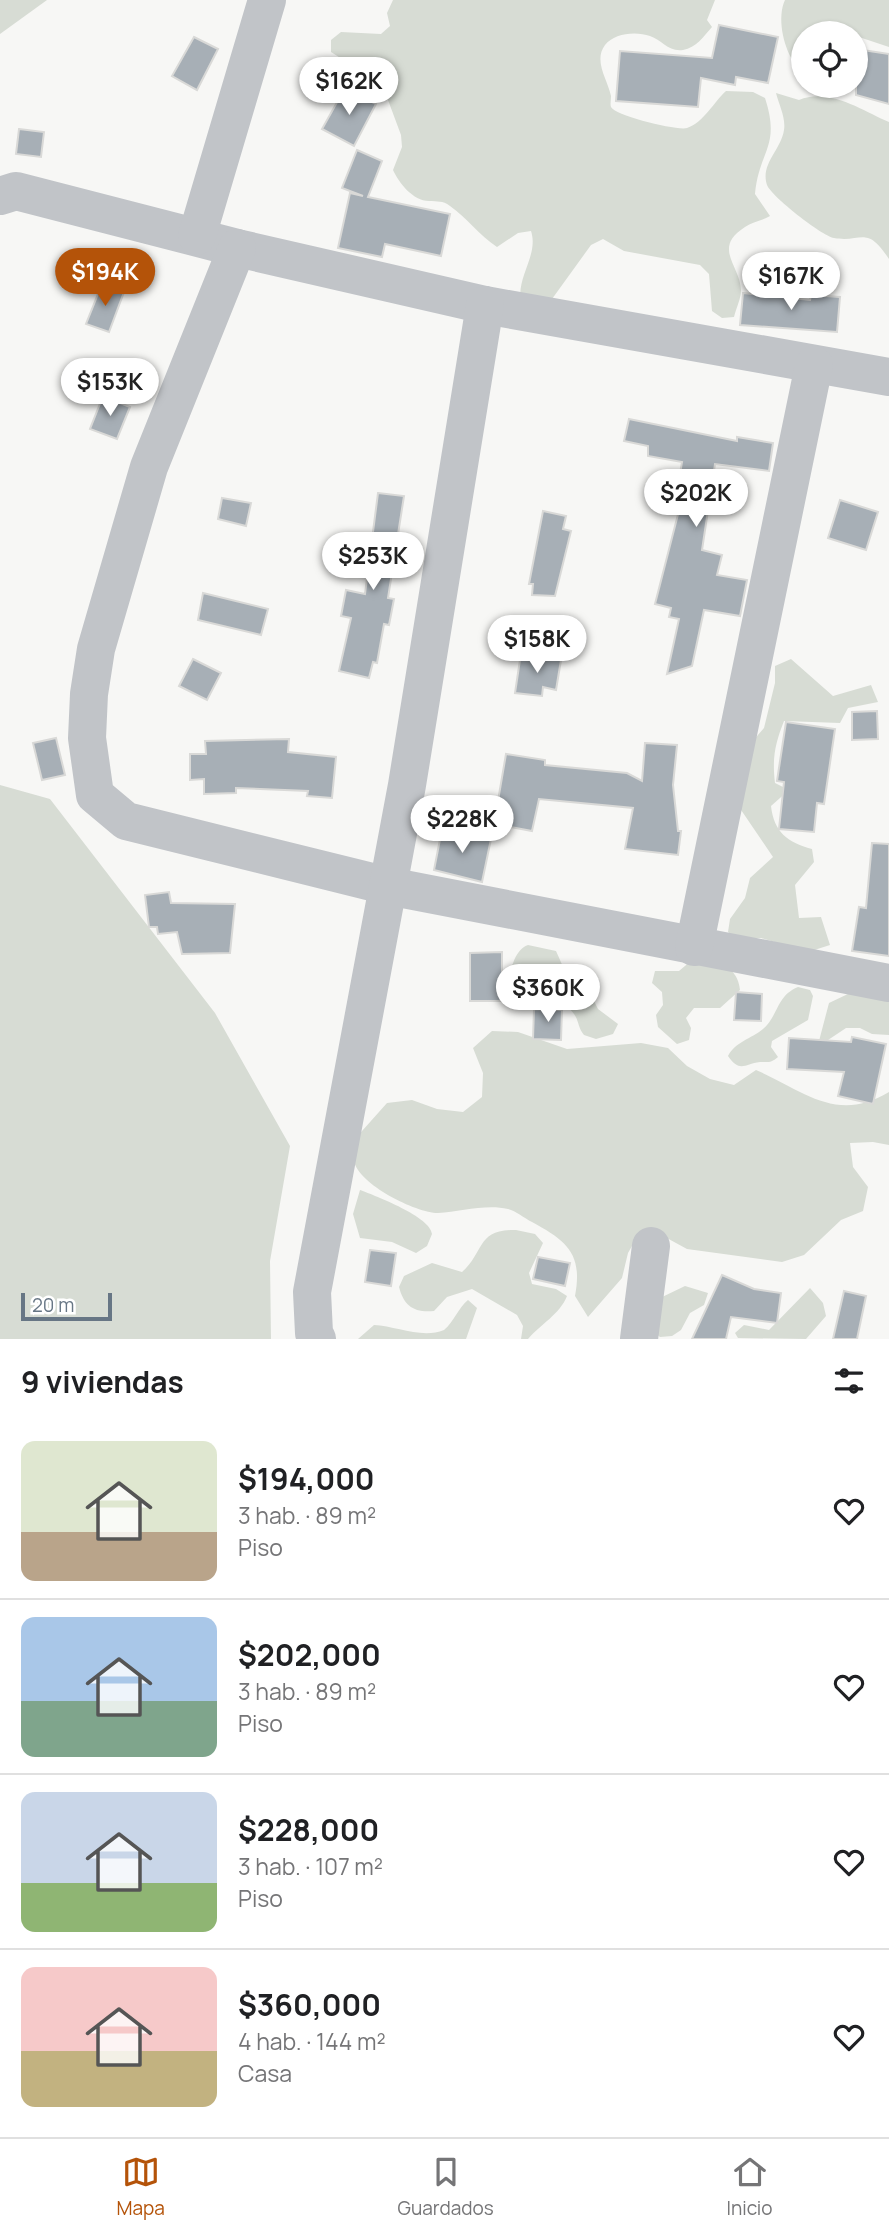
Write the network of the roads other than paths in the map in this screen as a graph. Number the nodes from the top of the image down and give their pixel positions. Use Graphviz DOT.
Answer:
graph roads {
  1 [pos="267,0"];
  2 [pos="0,195"];
  3 [pos="197,236"];
  4 [pos="237,248"];
  5 [pos="485,305"];
  6 [pos="814,365"];
  7 [pos="889,377"];
  8 [pos="388,886"];
  9 [pos="694,947"];
  10 [pos="889,984"];
  11 [pos="650,1247"];
  12 [pos="317,1339"];
  13 [pos="639,1339"];
  1 -- 3 [label="street"];
  2 -- 3 [label="street"];
  3 -- 4 [label="street"];
  4 -- 5 [label="street"];
  4 -- 8 [label="street"];
  5 -- 6 [label="street"];
  5 -- 8 [label="street"];
  6 -- 7 [label="street"];
  6 -- 9 [label="street"];
  8 -- 9 [label="street"];
  8 -- 12 [label="street"];
  9 -- 10 [label="street"];
  11 -- 13 [label="street"];
}
